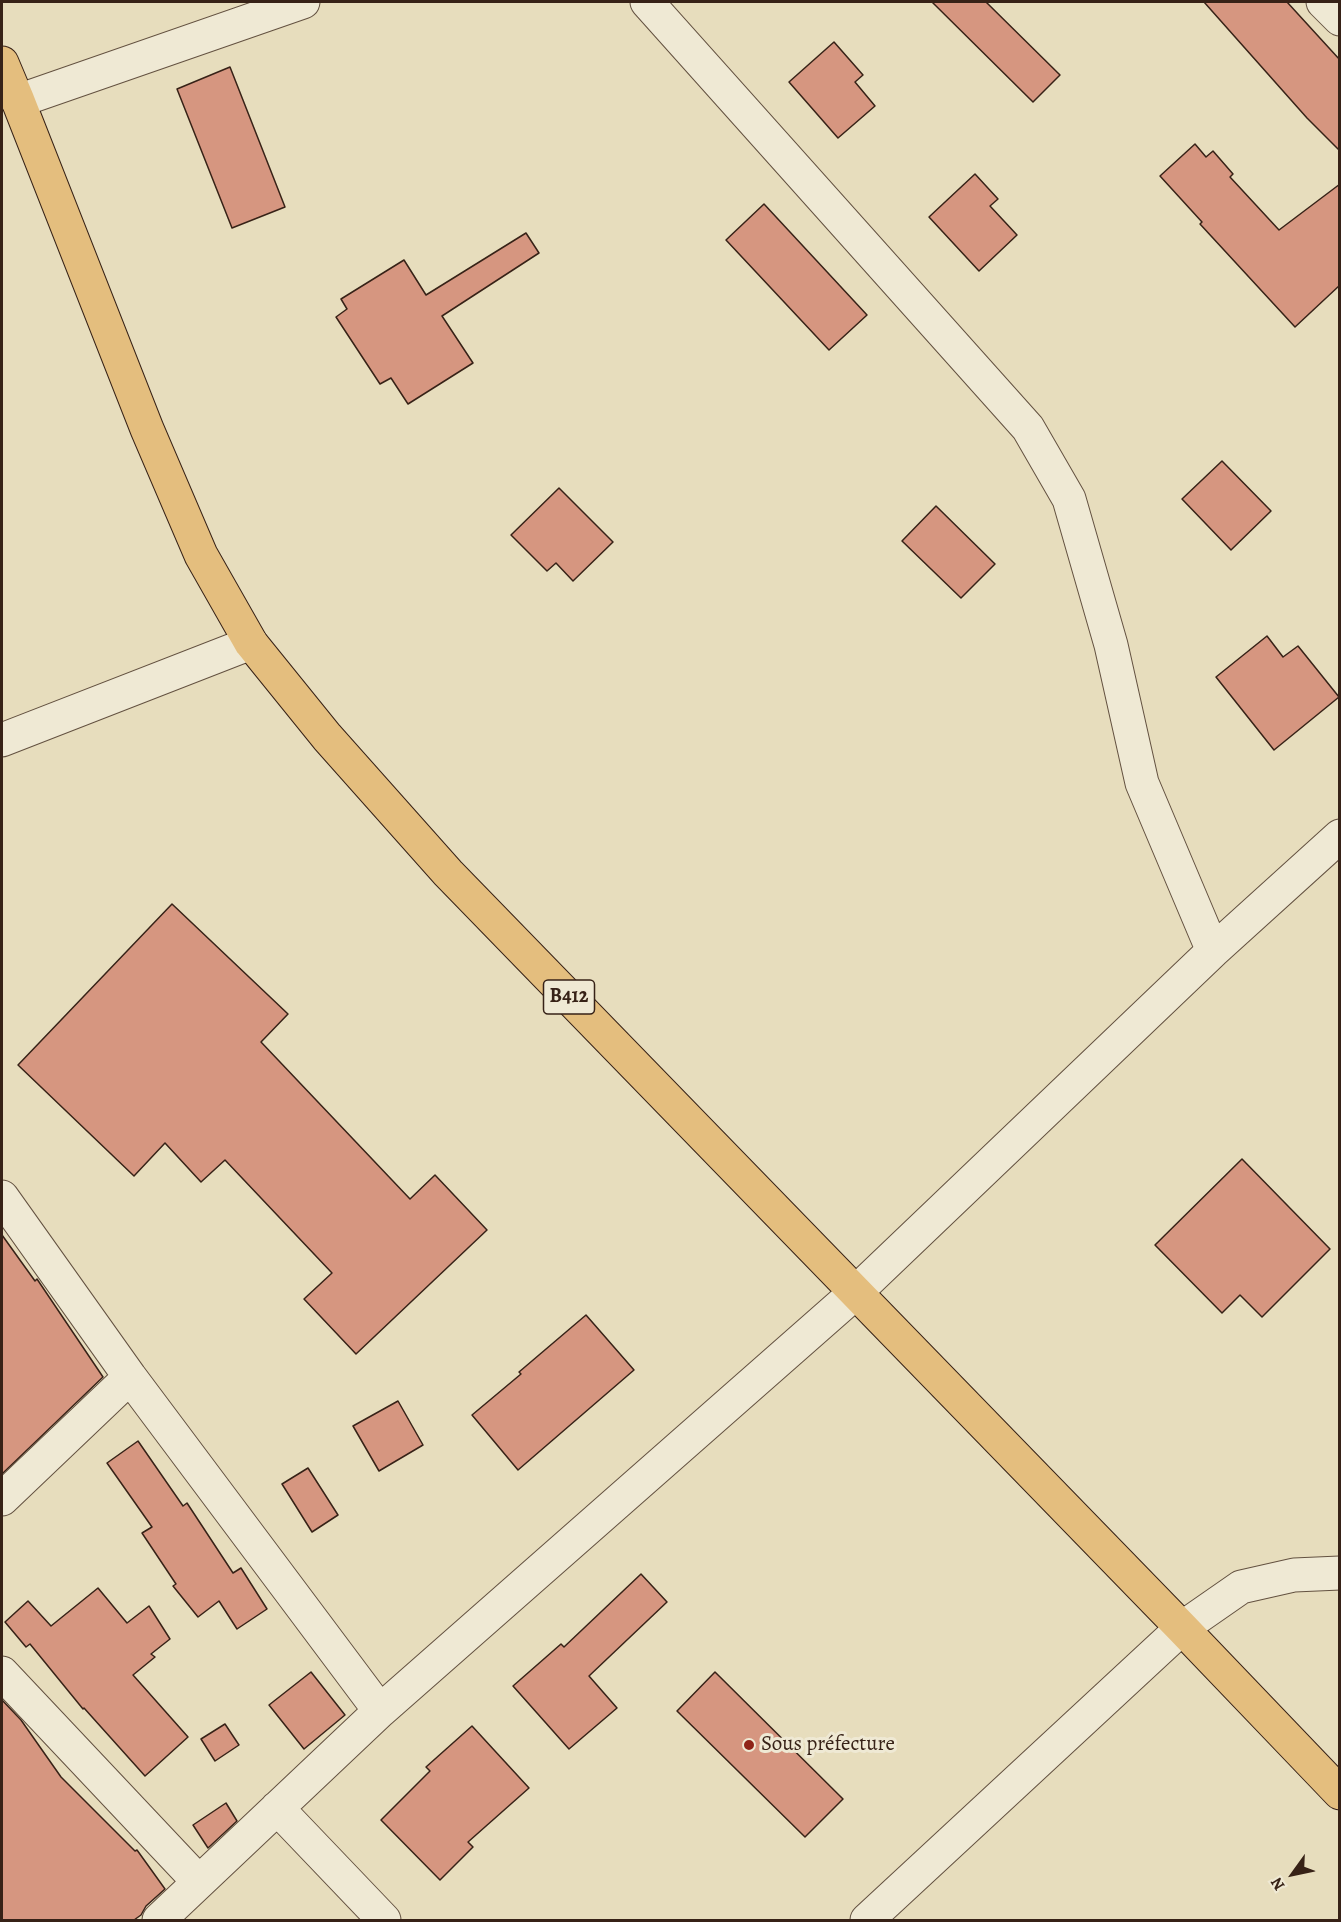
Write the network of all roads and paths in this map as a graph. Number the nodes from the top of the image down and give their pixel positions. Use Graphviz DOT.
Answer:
graph roads {
  1 [pos="303,2"];
  2 [pos="648,2"];
  3 [pos="1323,2"];
  4 [pos="1340,19"];
  5 [pos="2,63"];
  6 [pos="18,101"];
  7 [pos="251,643"];
  8 [pos="2,740"];
  9 [pos="1340,836"];
  10 [pos="1213,951"];
  11 [pos="2,1197"];
  12 [pos="855,1293"];
  13 [pos="129,1377"];
  14 [pos="2,1498"];
  15 [pos="1340,1573"];
  16 [pos="1182,1628"];
  17 [pos="2,1673"];
  18 [pos="380,1711"];
  19 [pos="1340,1794"];
  20 [pos="278,1808"];
  21 [pos="199,1882"];
  22 [pos="159,1920"];
  23 [pos="384,1920"];
  24 [pos="867,1920"];
  1 -- 6 [label="street"];
  2 -- 10 [label="street"];
  3 -- 4 [label="street"];
  5 -- 6 [label="main road, B412"];
  6 -- 7 [label="main road, B412"];
  7 -- 8 [label="street"];
  7 -- 12 [label="main road, B412"];
  9 -- 10 [label="street"];
  10 -- 12 [label="street"];
  11 -- 13 [label="street"];
  12 -- 16 [label="main road, B412"];
  12 -- 18 [label="street"];
  13 -- 14 [label="street"];
  13 -- 18 [label="street"];
  15 -- 16 [label="street"];
  16 -- 19 [label="main road, B412"];
  16 -- 24 [label="street"];
  17 -- 21 [label="street"];
  18 -- 20 [label="street"];
  20 -- 21 [label="street"];
  20 -- 23 [label="street"];
  21 -- 22 [label="street"];
}
